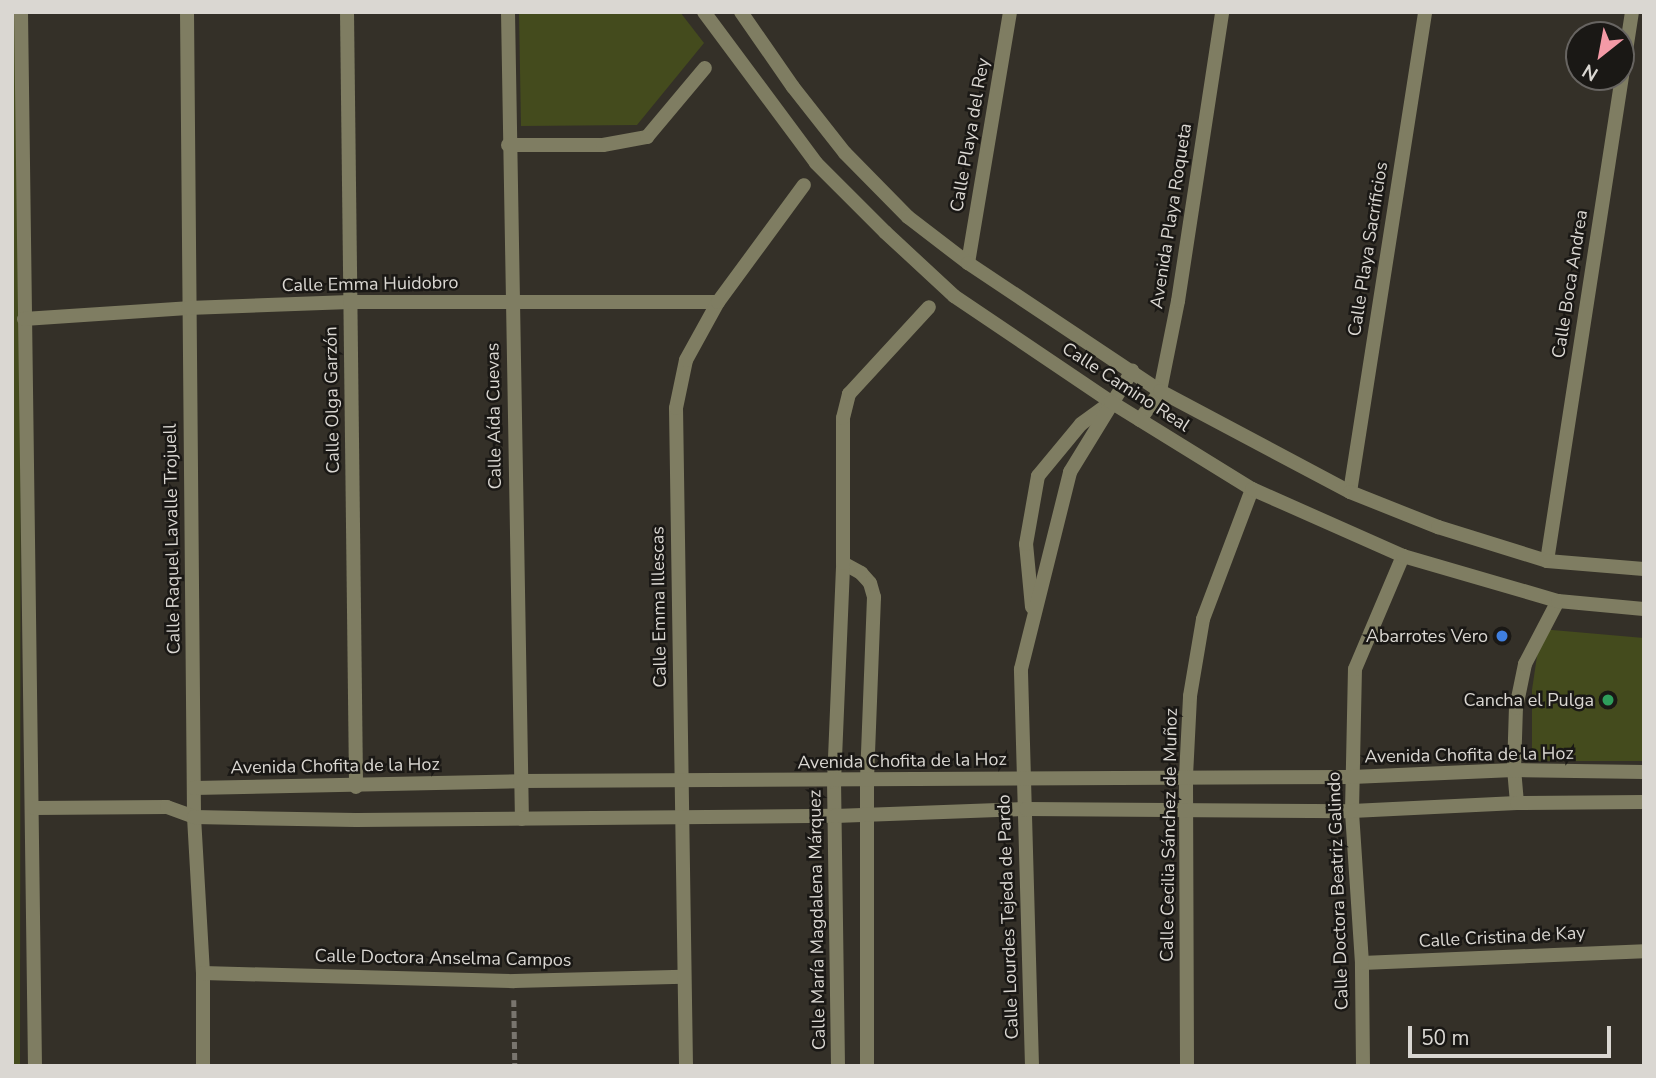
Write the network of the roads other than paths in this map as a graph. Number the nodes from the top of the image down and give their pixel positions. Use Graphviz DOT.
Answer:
graph roads {
  1 [pos="21,12"];
  2 [pos="187,12"];
  3 [pos="347,12"];
  4 [pos="508,12"];
  5 [pos="704,12"];
  6 [pos="741,12"];
  7 [pos="1010,12"];
  8 [pos="1222,12"];
  9 [pos="1425,12"];
  10 [pos="1632,12"];
  11 [pos="705,68"];
  12 [pos="508,145"];
  13 [pos="804,185"];
  14 [pos="968,264"];
  15 [pos="350,302"];
  16 [pos="512,302"];
  17 [pos="718,302"];
  18 [pos="929,307"];
  19 [pos="188,308"];
  20 [pos="24,319"];
  21 [pos="1132,371"];
  22 [pos="1160,391"];
  23 [pos="1111,402"];
  24 [pos="1140,421"];
  25 [pos="1252,489"];
  26 [pos="1350,492"];
  27 [pos="1403,556"];
  28 [pos="1547,561"];
  29 [pos="843,563"];
  30 [pos="1644,569"];
  31 [pos="1558,601"];
  32 [pos="1644,609"];
  33 [pos="1033,620"];
  34 [pos="1514,769"];
  35 [pos="1644,772"];
  36 [pos="1186,776"];
  37 [pos="1352,777"];
  38 [pos="1022,779"];
  39 [pos="867,780"];
  40 [pos="681,781"];
  41 [pos="520,782"];
  42 [pos="834,782"];
  43 [pos="356,787"];
  44 [pos="194,788"];
  45 [pos="1644,802"];
  46 [pos="1517,803"];
  47 [pos="167,807"];
  48 [pos="34,808"];
  49 [pos="1026,809"];
  50 [pos="1187,810"];
  51 [pos="1352,811"];
  52 [pos="868,814"];
  53 [pos="835,816"];
  54 [pos="194,817"];
  55 [pos="682,818"];
  56 [pos="522,819"];
  57 [pos="1644,951"];
  58 [pos="1362,963"];
  59 [pos="203,973"];
  60 [pos="683,976"];
  61 [pos="35,1066"];
  62 [pos="203,1066"];
  63 [pos="686,1066"];
  64 [pos="838,1066"];
  65 [pos="867,1066"];
  66 [pos="1032,1066"];
  67 [pos="1187,1066"];
  68 [pos="1363,1066"];
  1 -- 20 [label="street"];
  2 -- 19 [label="street, Calle Raquel Lavalle Trojuell"];
  3 -- 15 [label="street, Calle Olga Garzón"];
  4 -- 12 [label="street, Calle Aída Cuevas"];
  5 -- 23 [label="street, Calle Camino Real"];
  6 -- 14 [label="street, Calle Camino Real"];
  7 -- 14 [label="street, Calle Playa del Rey"];
  8 -- 22 [label="street, Avenida Playa Roqueta"];
  9 -- 26 [label="street, Calle Playa Sacrificios"];
  10 -- 28 [label="street, Calle Boca Andrea"];
  11 -- 12 [label="street"];
  12 -- 16 [label="street, Calle Aída Cuevas"];
  13 -- 17 [label="street, Calle Emma Illescas"];
  14 -- 21 [label="street, Calle Camino Real"];
  15 -- 16 [label="street, Calle Emma Huidobro"];
  15 -- 19 [label="street, Calle Emma Huidobro"];
  15 -- 43 [label="street, Calle Olga Garzón"];
  16 -- 17 [label="street, Calle Emma Huidobro"];
  16 -- 41 [label="street, Calle Aída Cuevas"];
  17 -- 40 [label="street, Calle Emma Illescas"];
  18 -- 29 [label="street, Calle María Magdalena Márquez"];
  19 -- 20 [label="street, Calle Emma Huidobro"];
  19 -- 44 [label="street, Calle Raquel Lavalle Trojuell"];
  20 -- 48 [label="street"];
  21 -- 22 [label="street, Calle Camino Real"];
  21 -- 23 [label="street, Calle Lourdes Tejeda de Pardo"];
  22 -- 24 [label="street, Avenida Playa Roqueta"];
  22 -- 26 [label="street, Calle Camino Real"];
  23 -- 24 [label="street, Calle Camino Real"];
  23 -- 33 [label="street, Calle Lourdes Tejeda de Pardo"];
  23 -- 33 [label="street"];
  24 -- 25 [label="street, Calle Camino Real"];
  25 -- 27 [label="street, Calle Camino Real"];
  25 -- 36 [label="street, Calle Cecilia Sánchez de Muñoz"];
  26 -- 28 [label="street, Calle Camino Real"];
  27 -- 31 [label="street, Calle Camino Real"];
  27 -- 37 [label="street, Calle Doctora Beatriz Galindo"];
  28 -- 30 [label="street, Calle Camino Real"];
  29 -- 39 [label="street"];
  29 -- 42 [label="street, Calle María Magdalena Márquez"];
  31 -- 32 [label="street, Calle Camino Real"];
  31 -- 34 [label="street"];
  33 -- 38 [label="street, Calle Lourdes Tejeda de Pardo"];
  34 -- 35 [label="street, Avenida Chofita de la Hoz"];
  34 -- 37 [label="street, Avenida Chofita de la Hoz"];
  34 -- 46 [label="street"];
  36 -- 37 [label="street, Avenida Chofita de la Hoz"];
  36 -- 38 [label="street, Avenida Chofita de la Hoz"];
  36 -- 50 [label="street, Calle Cecilia Sánchez de Muñoz"];
  37 -- 51 [label="street, Calle Doctora Beatriz Galindo"];
  38 -- 39 [label="street, Avenida Chofita de la Hoz"];
  38 -- 49 [label="street, Calle Lourdes Tejeda de Pardo"];
  39 -- 42 [label="street, Avenida Chofita de la Hoz"];
  39 -- 52 [label="street"];
  40 -- 41 [label="street, Avenida Chofita de la Hoz"];
  40 -- 42 [label="street, Avenida Chofita de la Hoz"];
  40 -- 55 [label="street, Calle Emma Illescas"];
  41 -- 43 [label="street, Avenida Chofita de la Hoz"];
  41 -- 56 [label="street, Calle Aída Cuevas"];
  42 -- 53 [label="street, Calle María Magdalena Márquez"];
  43 -- 44 [label="street, Avenida Chofita de la Hoz"];
  44 -- 47 [label="street"];
  44 -- 54 [label="street, Calle Raquel Lavalle Trojuell"];
  45 -- 46 [label="street"];
  46 -- 51 [label="street"];
  47 -- 48 [label="street"];
  47 -- 54 [label="street"];
  48 -- 61 [label="street"];
  49 -- 50 [label="street"];
  49 -- 52 [label="street"];
  49 -- 66 [label="street, Calle Lourdes Tejeda de Pardo"];
  50 -- 51 [label="street"];
  50 -- 67 [label="street, Calle Cecilia Sánchez de Muñoz"];
  51 -- 58 [label="street, Calle Doctora Beatriz Galindo"];
  52 -- 53 [label="street"];
  52 -- 65 [label="street"];
  53 -- 55 [label="street"];
  53 -- 64 [label="street, Calle María Magdalena Márquez"];
  54 -- 56 [label="street"];
  54 -- 59 [label="street, Calle Raquel Lavalle Trojuell"];
  55 -- 56 [label="street"];
  55 -- 60 [label="street, Calle Emma Illescas"];
  57 -- 58 [label="street, Calle Cristina de Kay"];
  58 -- 68 [label="street, Calle Doctora Beatriz Galindo"];
  59 -- 60 [label="street, Calle Doctora Anselma Campos"];
  59 -- 62 [label="street, Calle Raquel Lavalle Trojuell"];
  60 -- 63 [label="street, Calle Emma Illescas"];
}
